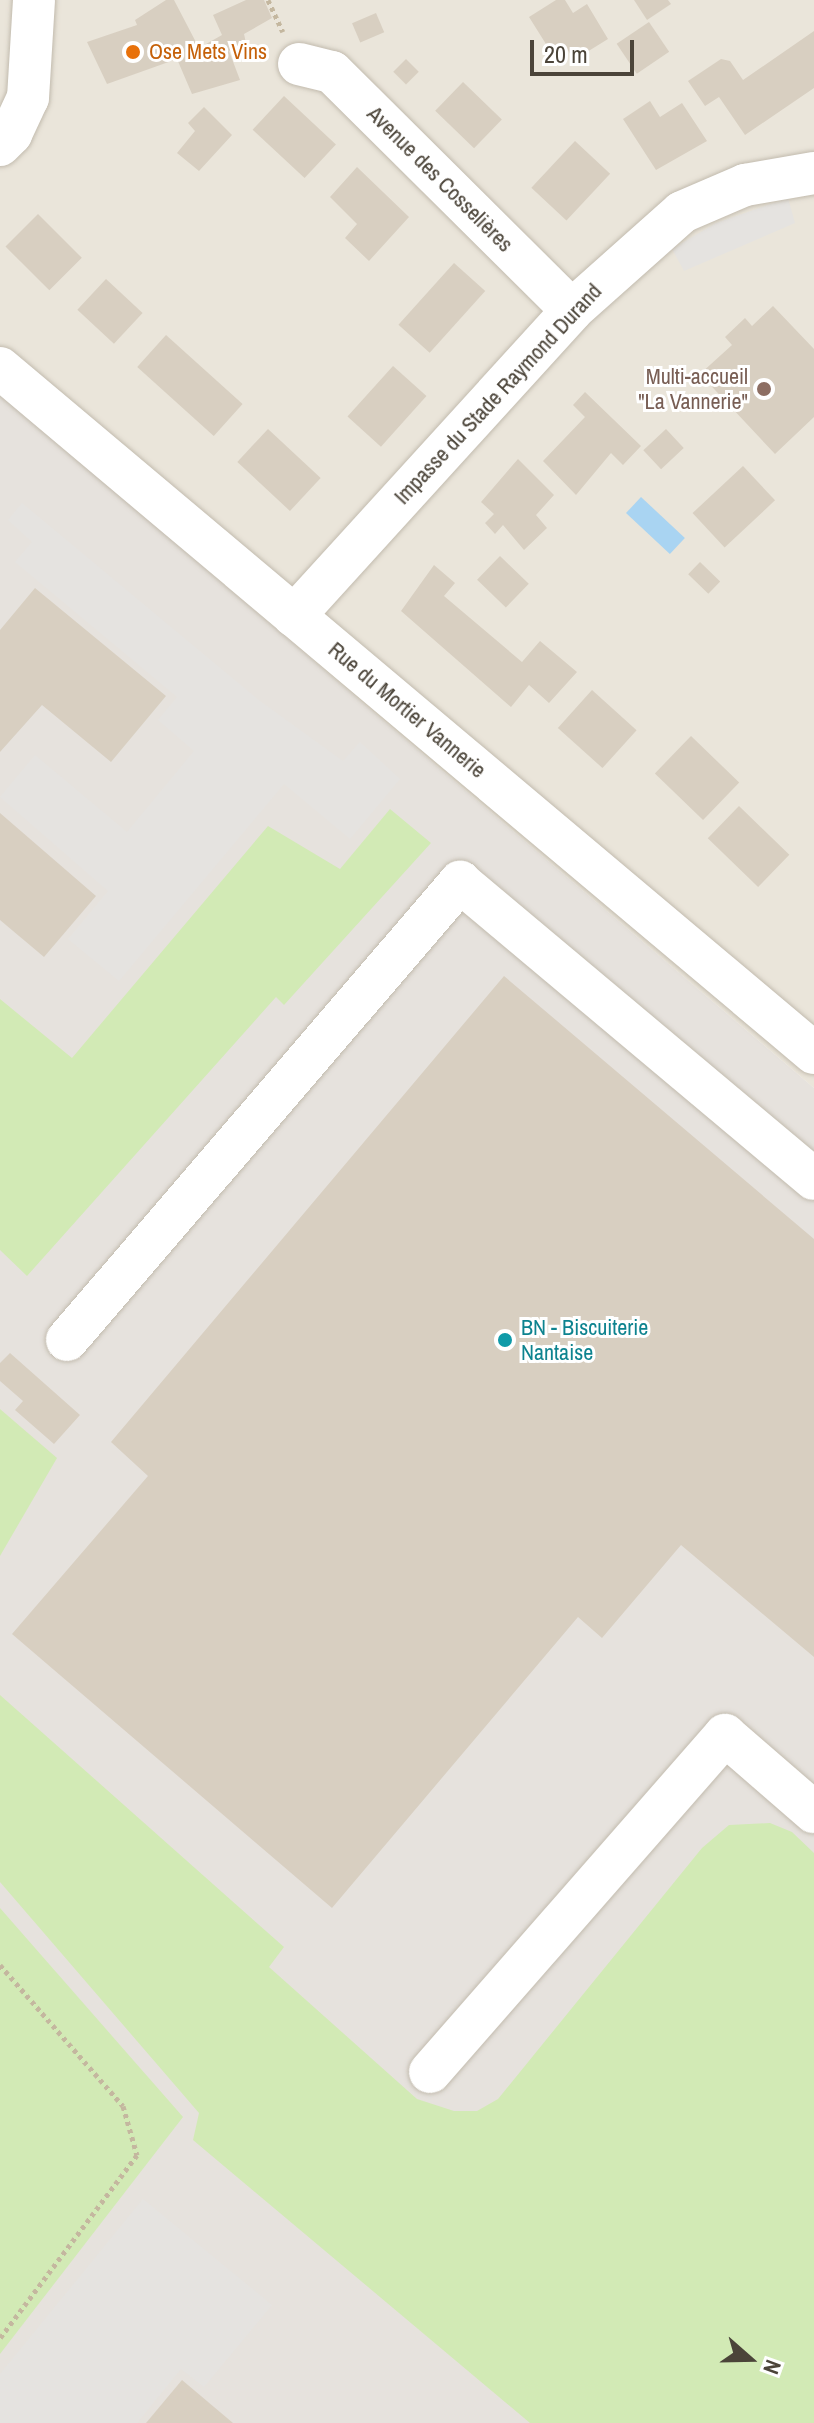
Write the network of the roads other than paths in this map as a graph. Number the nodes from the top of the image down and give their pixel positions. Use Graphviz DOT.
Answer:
graph roads {
  1 [pos="34,0"];
  2 [pos="299,64"];
  3 [pos="0,145"];
  4 [pos="814,173"];
  5 [pos="572,310"];
  6 [pos="3,376"];
  7 [pos="294,616"];
  8 [pos="814,1053"];
  9 [pos="814,1179"];
  10 [pos="67,1340"];
  11 [pos="814,1812"];
  12 [pos="430,2072"];
  1 -- 3 [label="street"];
  2 -- 5 [label="street, Avenue des Cosselières"];
  4 -- 5 [label="street, Impasse du Stade Raymond Durand"];
  5 -- 7 [label="street, Impasse du Stade Raymond Durand"];
  6 -- 7 [label="street, Rue du Mortier Vannerie"];
  7 -- 8 [label="street, Rue du Mortier Vannerie"];
  9 -- 10 [label="street"];
  11 -- 12 [label="street"];
}
